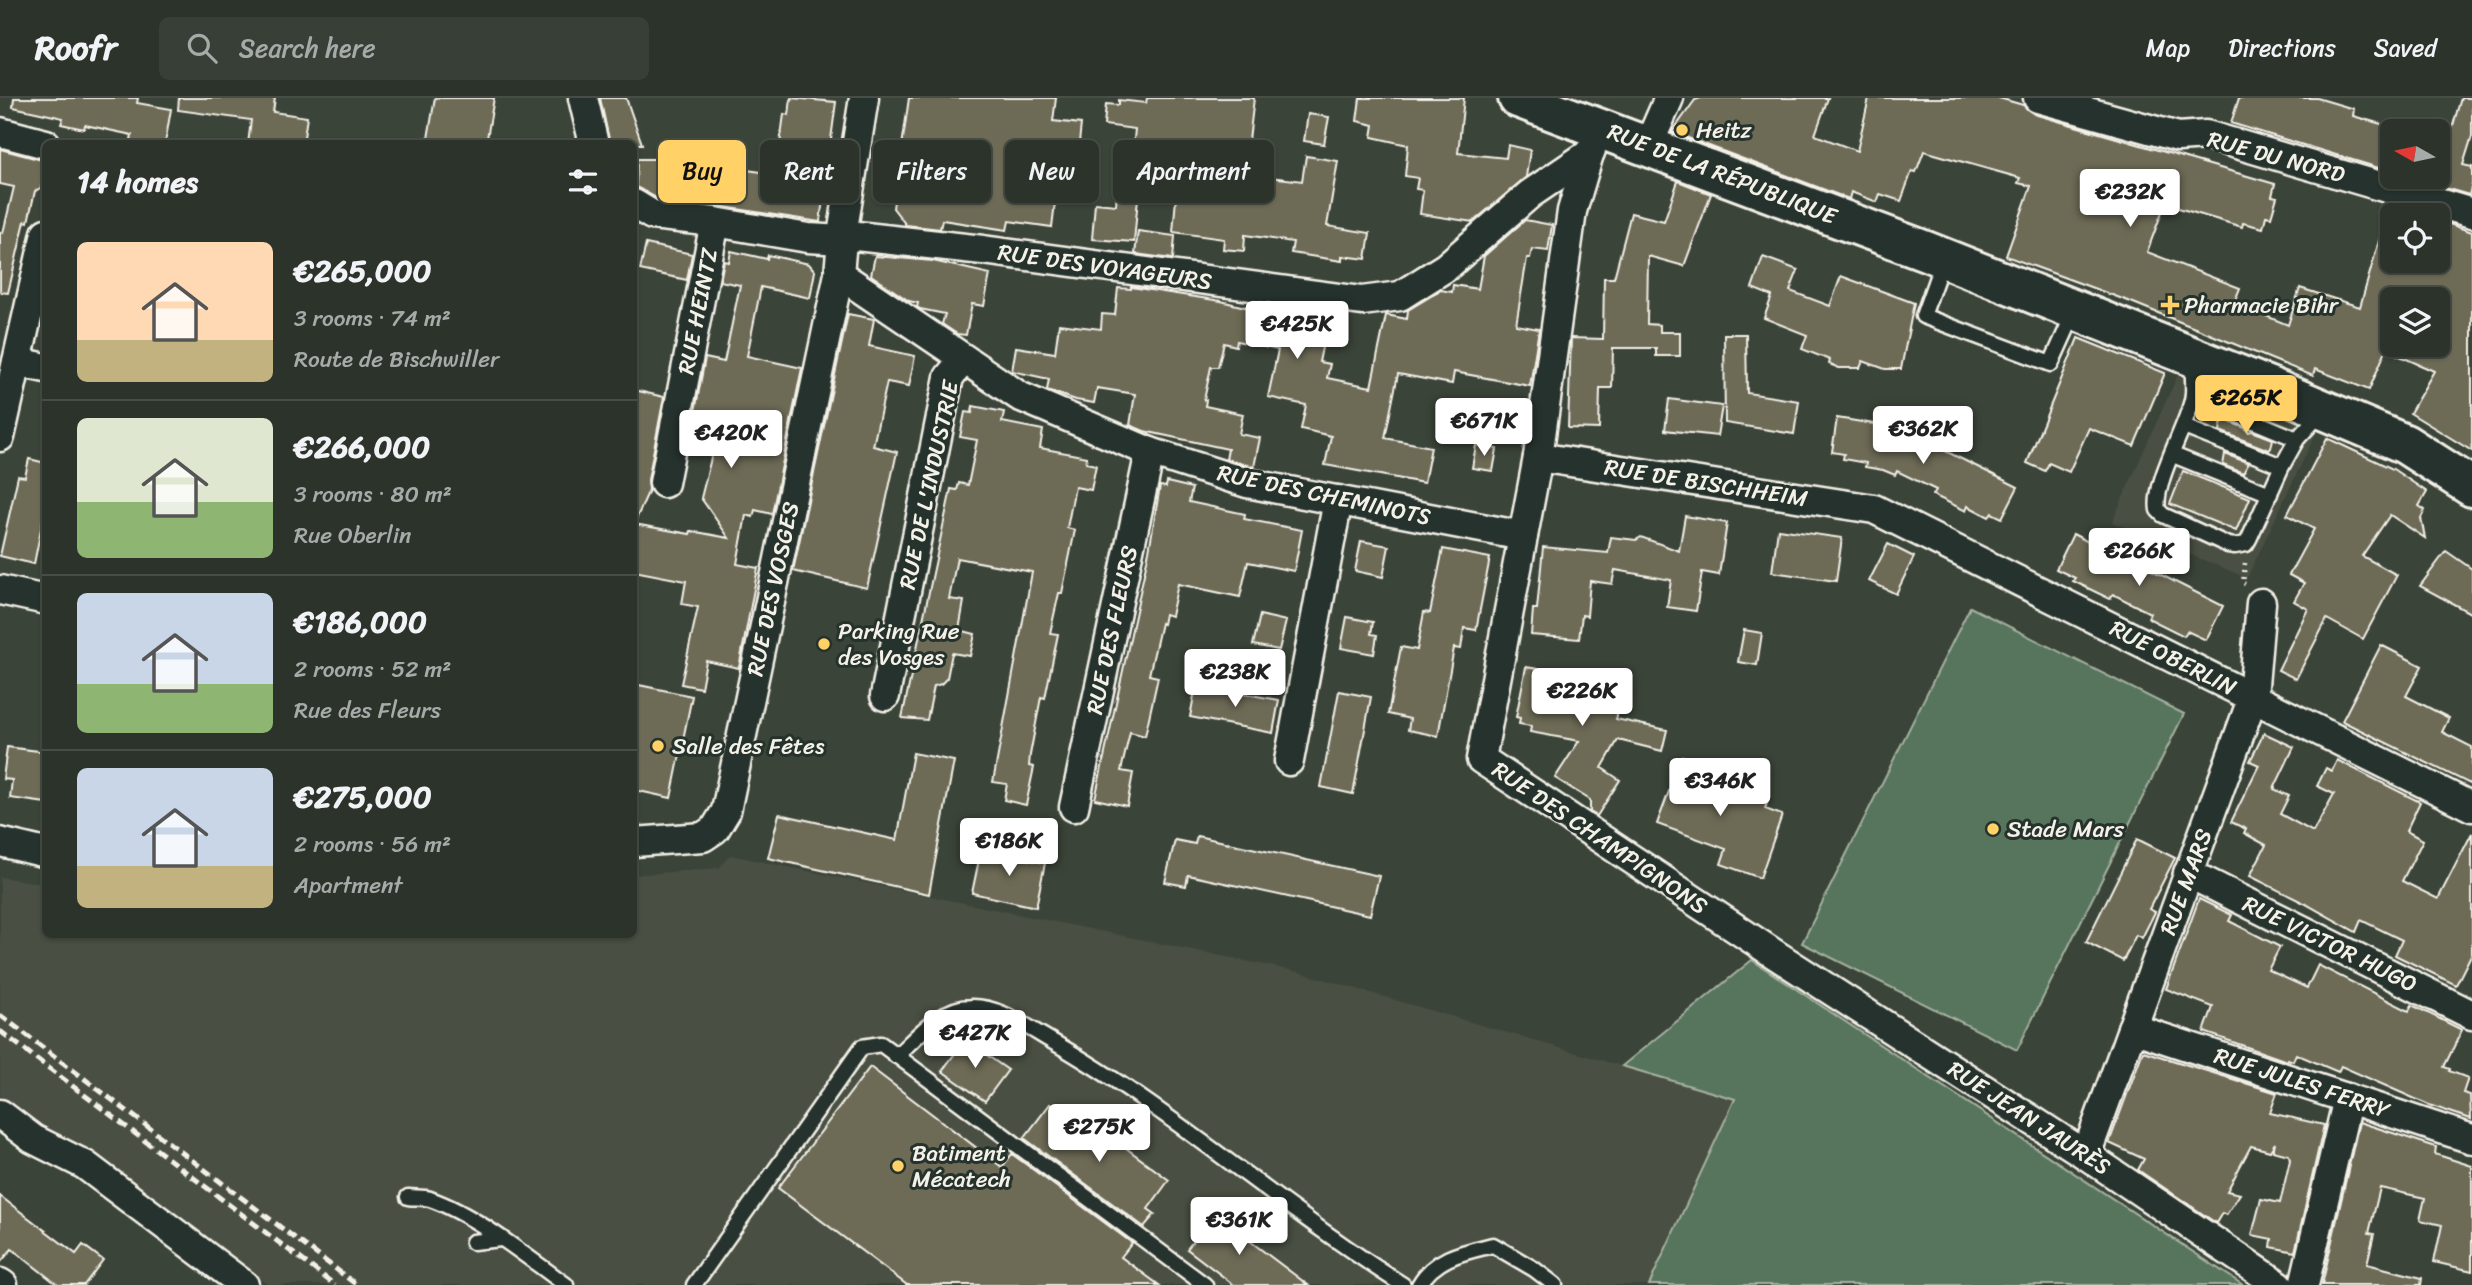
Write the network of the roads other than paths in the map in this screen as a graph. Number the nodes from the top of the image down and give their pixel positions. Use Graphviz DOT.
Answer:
graph roads {
  1 [pos="583,98"];
  2 [pos="864,98"];
  3 [pos="1518,98"];
  4 [pos="1669,98"];
  5 [pos="2038,98"];
  6 [pos="0,132"];
  7 [pos="593,140"];
  8 [pos="1595,142"];
  9 [pos="42,143"];
  10 [pos="1648,146"];
  11 [pos="637,206"];
  12 [pos="2472,213"];
  13 [pos="715,222"];
  14 [pos="842,240"];
  15 [pos="42,251"];
  16 [pos="1935,255"];
  17 [pos="839,274"];
  18 [pos="2075,310"];
  19 [pos="2192,356"];
  20 [pos="964,359"];
  21 [pos="17,362"];
  22 [pos="42,367"];
  23 [pos="2193,396"];
  24 [pos="2324,409"];
  25 [pos="2184,428"];
  26 [pos="0,436"];
  27 [pos="2297,439"];
  28 [pos="1150,452"];
  29 [pos="2173,454"];
  30 [pos="1538,457"];
  31 [pos="2282,466"];
  32 [pos="664,483"];
  33 [pos="2472,487"];
  34 [pos="2270,494"];
  35 [pos="1338,500"];
  36 [pos="1874,509"];
  37 [pos="1523,536"];
  38 [pos="0,590"];
  39 [pos="42,599"];
  40 [pos="2261,603"];
  41 [pos="885,696"];
  42 [pos="2253,698"];
  43 [pos="1289,761"];
  44 [pos="1074,807"];
  45 [pos="2472,807"];
  46 [pos="0,842"];
  47 [pos="637,842"];
  48 [pos="42,852"];
  49 [pos="2189,873"];
  50 [pos="1776,955"];
  51 [pos="2472,1015"];
  52 [pos="2132,1028"];
  53 [pos="896,1056"];
  54 [pos="2348,1098"];
  55 [pos="0,1114"];
  56 [pos="2472,1139"];
  57 [pos="2086,1155"];
  58 [pos="408,1197"];
  59 [pos="501,1239"];
  60 [pos="472,1242"];
  61 [pos="244,1285"];
  62 [pos="566,1285"];
  63 [pos="694,1285"];
  64 [pos="1205,1285"];
  65 [pos="1403,1285"];
  66 [pos="1419,1285"];
  67 [pos="1555,1285"];
  68 [pos="2279,1285"];
  69 [pos="2304,1285"];
  1 -- 7 [label="street"];
  2 -- 14 [label="street, RUE DES VOSGES"];
  3 -- 8 [label="main road, RUE DE LA RÉPUBLIQUE"];
  4 -- 10 [label="street"];
  5 -- 12 [label="street, RUE DU NORD"];
  6 -- 9 [label="street"];
  8 -- 10 [label="main road, RUE DE LA RÉPUBLIQUE"];
  8 -- 14 [label="street, RUE DES VOYAGEURS"];
  8 -- 30 [label="street, RUE DES CHAMPIGNONS"];
  10 -- 16 [label="main road, RUE DE LA RÉPUBLIQUE"];
  11 -- 13 [label="street, RUE DES VOYAGEURS"];
  13 -- 14 [label="street, RUE DES VOYAGEURS"];
  13 -- 32 [label="street, RUE HEINTZ"];
  14 -- 17 [label="street, RUE DES VOSGES"];
  15 -- 21 [label="street"];
  16 -- 18 [label="main road, RUE DE LA RÉPUBLIQUE"];
  16 -- 18 [label="lane"];
  17 -- 20 [label="street, RUE DES CHEMINOTS"];
  17 -- 47 [label="street, RUE DES VOSGES"];
  18 -- 19 [label="main road, RUE DE LA RÉPUBLIQUE"];
  19 -- 23 [label="lane"];
  19 -- 24 [label="main road, RUE DE LA RÉPUBLIQUE"];
  20 -- 28 [label="street, RUE DES CHEMINOTS"];
  20 -- 41 [label="street, RUE DE L'INDUSTRIE"];
  21 -- 22 [label="street"];
  21 -- 26 [label="street"];
  23 -- 25 [label="lane"];
  23 -- 27 [label="lane"];
  24 -- 27 [label="lane"];
  24 -- 33 [label="main road, RUE DE LA RÉPUBLIQUE"];
  25 -- 29 [label="lane"];
  25 -- 31 [label="lane"];
  27 -- 31 [label="lane"];
  28 -- 35 [label="street, RUE DES CHEMINOTS"];
  28 -- 44 [label="street, RUE DES FLEURS"];
  29 -- 34 [label="lane"];
  29 -- 34 [label="lane"];
  30 -- 36 [label="street, RUE DE BISCHHEIM"];
  30 -- 37 [label="street, RUE DES CHAMPIGNONS"];
  31 -- 34 [label="lane"];
  35 -- 37 [label="street, RUE DES CHEMINOTS"];
  35 -- 43 [label="street"];
  36 -- 42 [label="street, RUE OBERLIN"];
  37 -- 50 [label="street, RUE DES CHAMPIGNONS"];
  38 -- 39 [label="street"];
  40 -- 42 [label="street, RUE MARS"];
  42 -- 45 [label="street, RUE OBERLIN"];
  42 -- 49 [label="street, RUE MARS"];
  46 -- 48 [label="street"];
  49 -- 51 [label="street, RUE VICTOR HUGO"];
  49 -- 52 [label="street, RUE MARS"];
  50 -- 57 [label="street, RUE JEAN JAURÈS"];
  52 -- 54 [label="street, RUE JULES FERRY"];
  52 -- 57 [label="street, RUE MARS"];
  53 -- 63 [label="lane"];
  53 -- 64 [label="lane"];
  53 -- 65 [label="lane"];
  54 -- 56 [label="street, RUE JULES FERRY"];
  54 -- 69 [label="street"];
  55 -- 61 [label="street"];
  57 -- 68 [label="street, RUE JEAN JAURÈS"];
  58 -- 59 [label="lane"];
  59 -- 60 [label="lane"];
  59 -- 62 [label="lane"];
  66 -- 67 [label="lane"];
}
